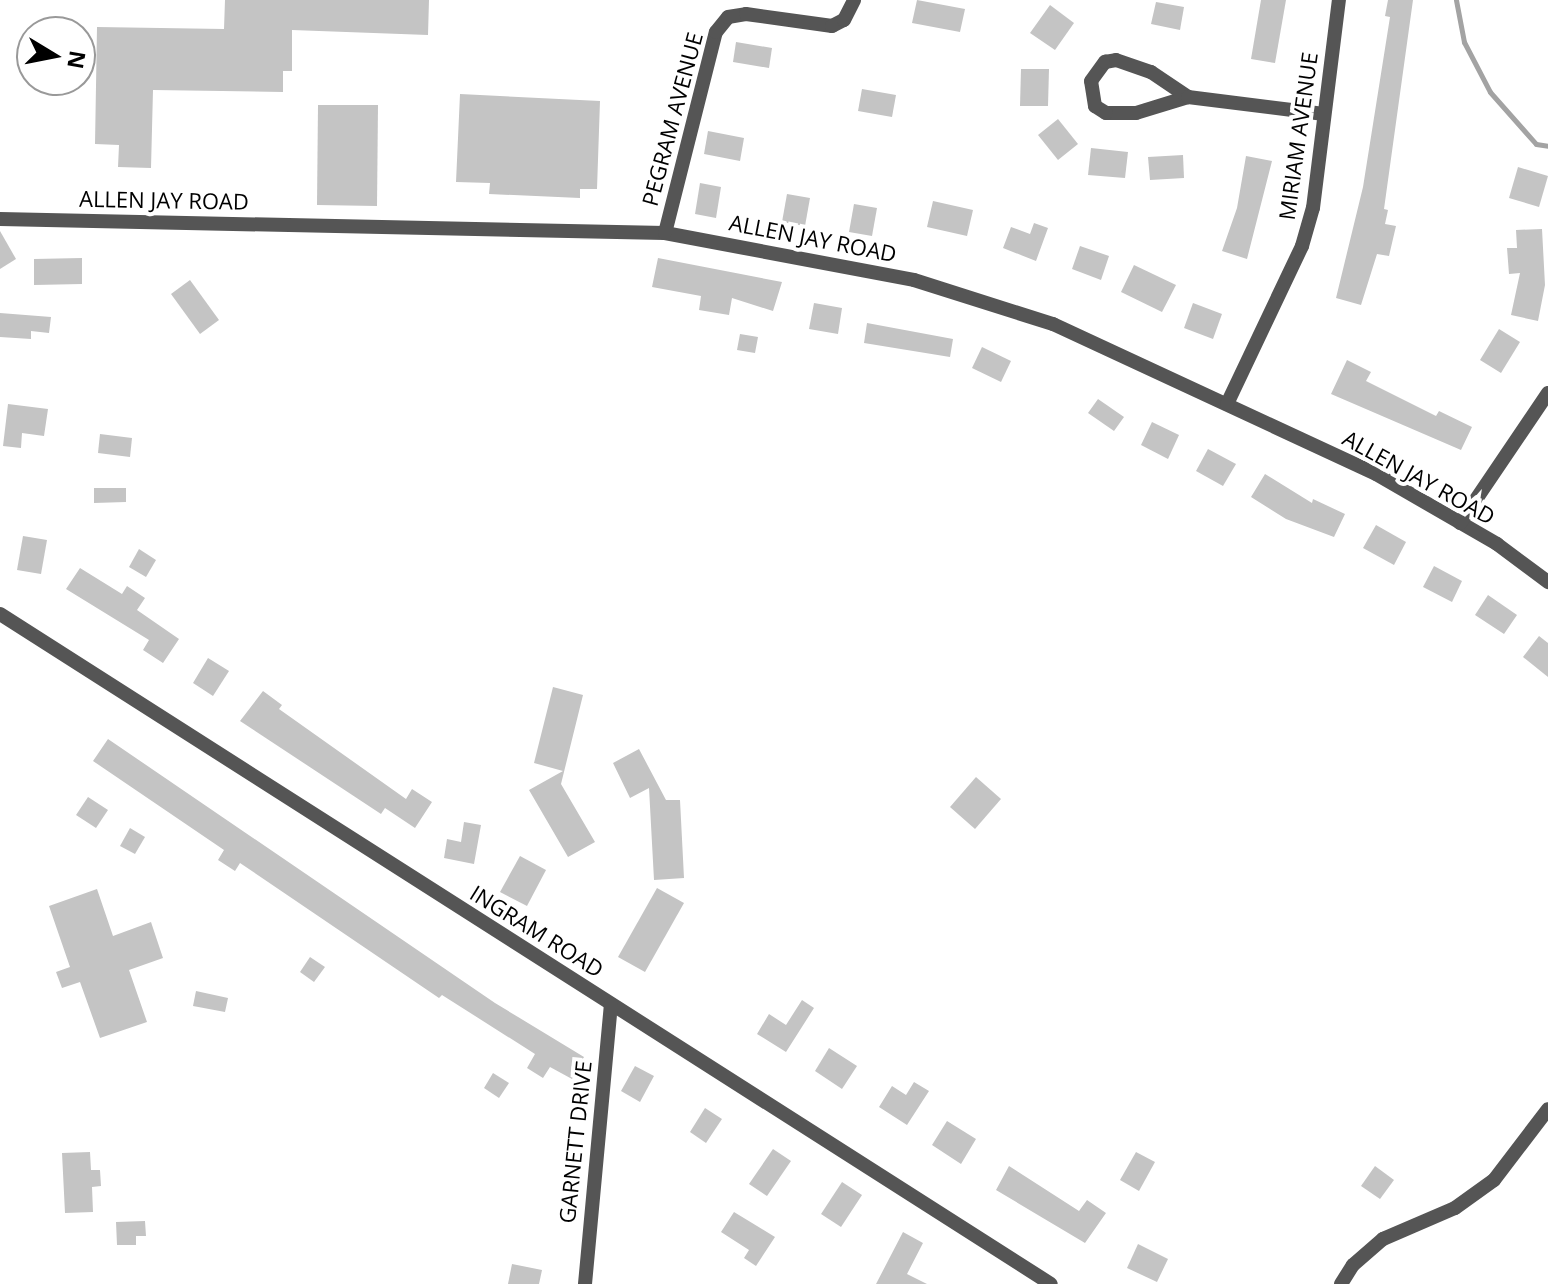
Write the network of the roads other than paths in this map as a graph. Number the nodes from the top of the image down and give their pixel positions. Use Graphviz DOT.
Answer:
graph roads {
  1 [pos="854,0"];
  2 [pos="1339,0"];
  3 [pos="1188,97"];
  4 [pos="1324,114"];
  5 [pos="0,219"];
  6 [pos="665,233"];
  7 [pos="1548,393"];
  8 [pos="1227,404"];
  9 [pos="1460,523"];
  10 [pos="1548,582"];
  11 [pos="0,614"];
  12 [pos="611,1004"];
  13 [pos="1548,1109"];
  14 [pos="585,1284"];
  15 [pos="1051,1284"];
  16 [pos="1341,1284"];
  1 -- 6 [label="street, PEGRAM AVENUE"];
  2 -- 4 [label="street, MIRIAM AVENUE"];
  3 -- 3 [label="street"];
  3 -- 4 [label="street"];
  4 -- 8 [label="street, MIRIAM AVENUE"];
  5 -- 6 [label="street, ALLEN JAY ROAD"];
  6 -- 8 [label="street, ALLEN JAY ROAD"];
  7 -- 9 [label="street"];
  8 -- 9 [label="street, ALLEN JAY ROAD"];
  9 -- 10 [label="street, ALLEN JAY ROAD"];
  11 -- 12 [label="street, INGRAM ROAD"];
  12 -- 14 [label="street, GARNETT DRIVE"];
  12 -- 15 [label="street, INGRAM ROAD"];
  13 -- 16 [label="street"];
}
